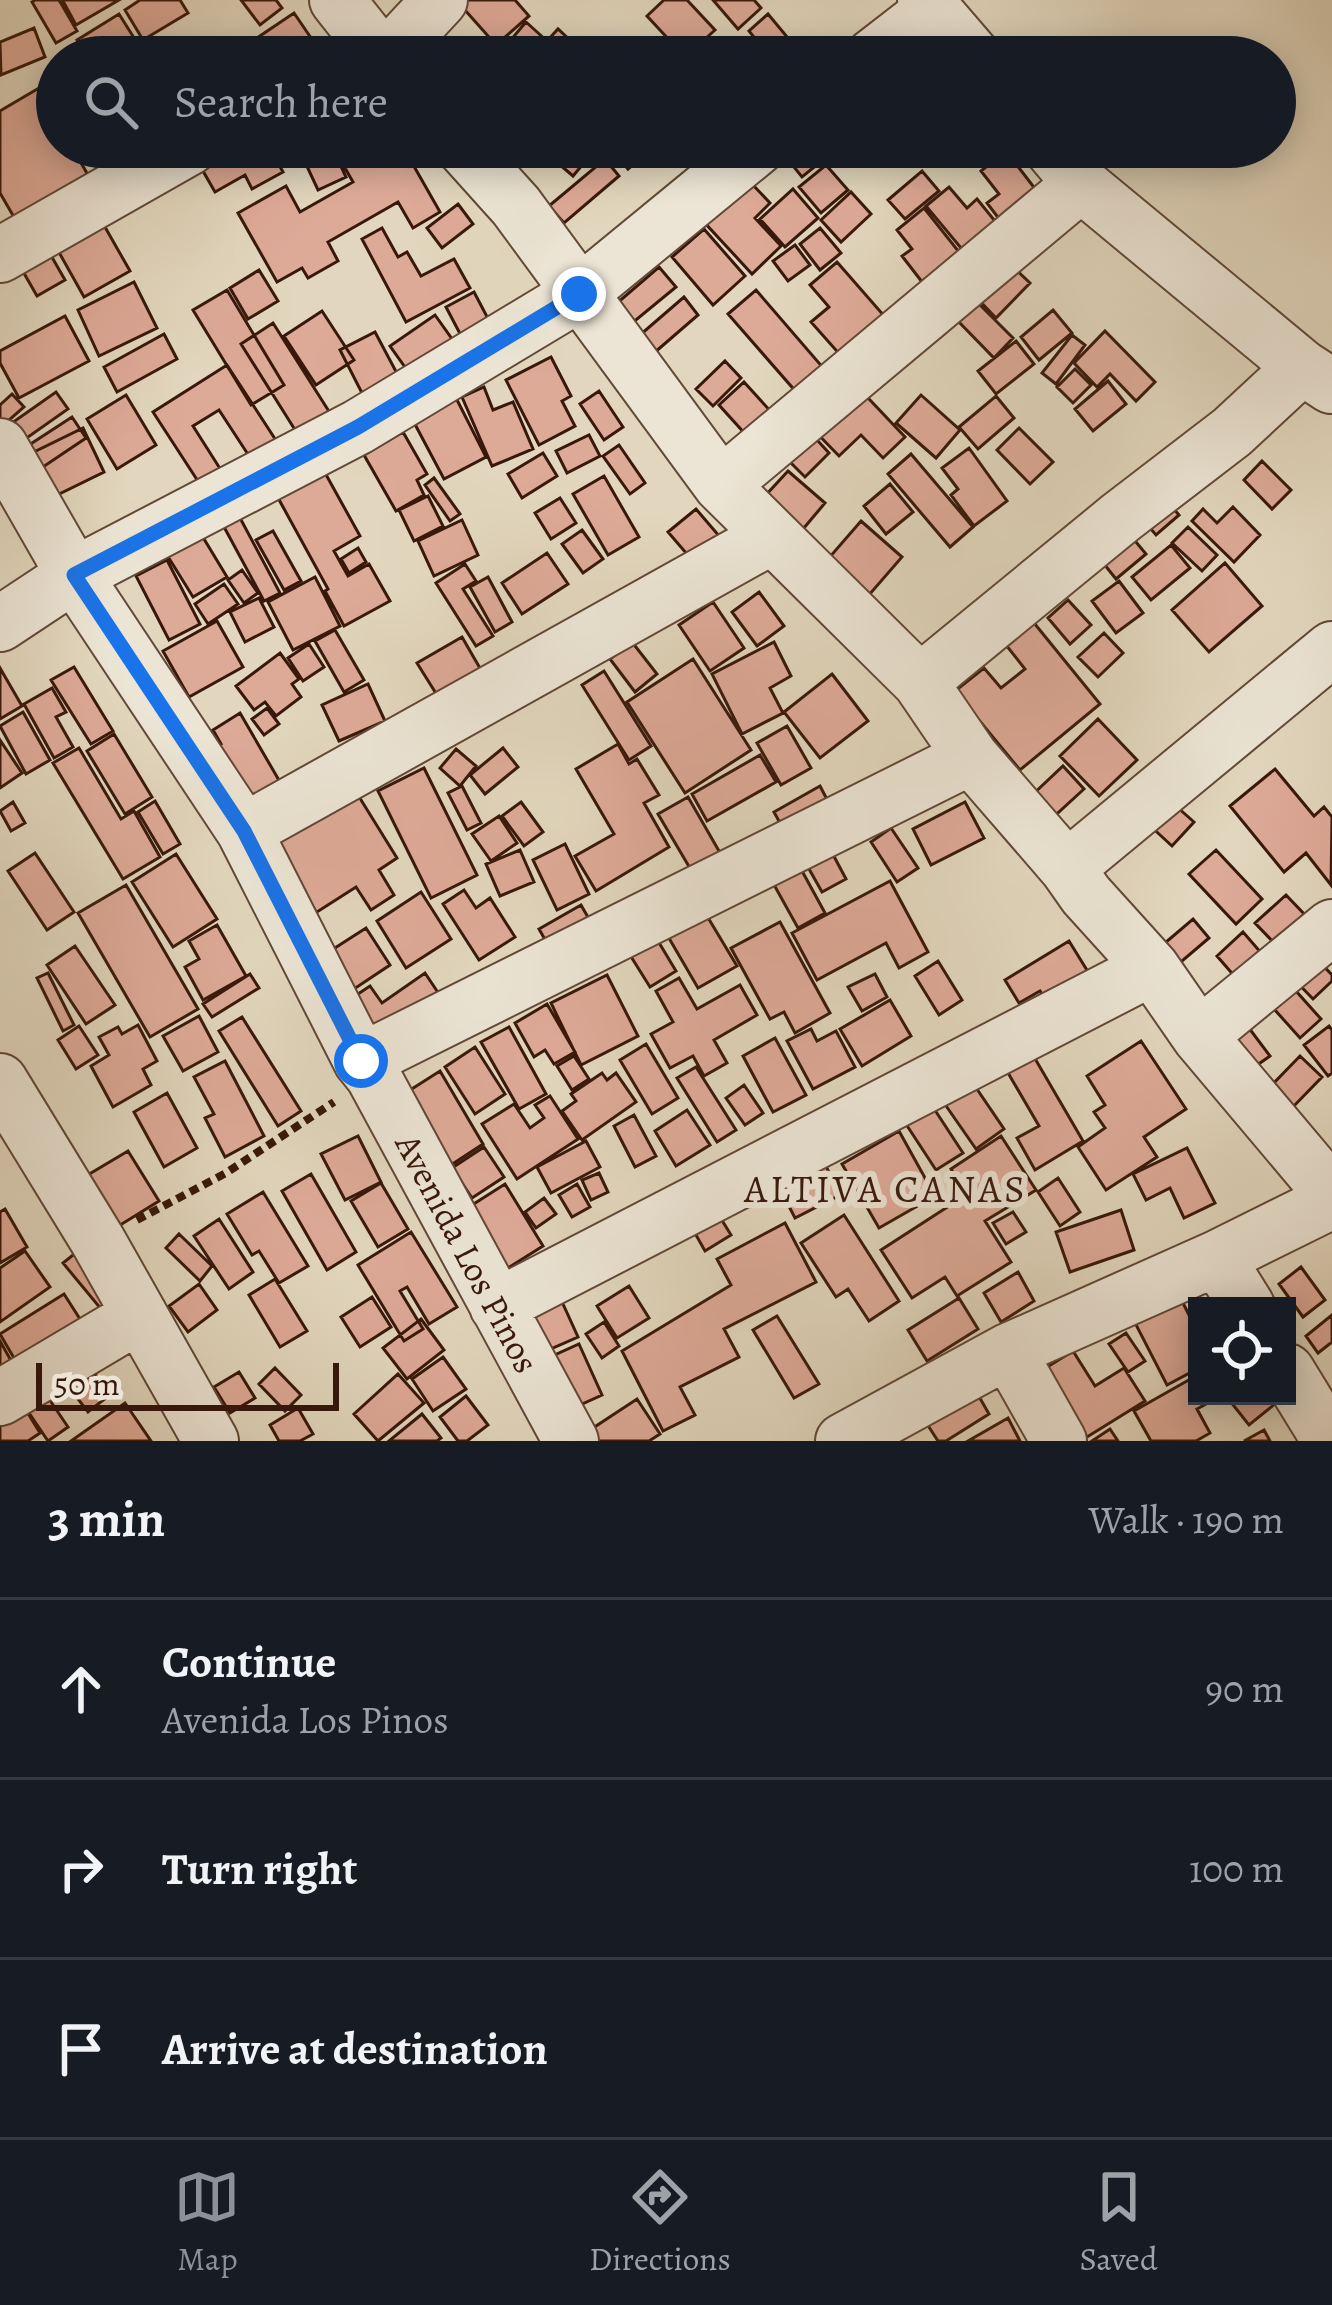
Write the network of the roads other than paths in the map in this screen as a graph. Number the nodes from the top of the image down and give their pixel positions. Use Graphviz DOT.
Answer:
graph roads {
  1 [pos="337,0"];
  2 [pos="440,0"];
  3 [pos="930,5"];
  4 [pos="360,36"];
  5 [pos="395,36"];
  6 [pos="895,36"];
  7 [pos="956,36"];
  8 [pos="153,168"];
  9 [pos="482,168"];
  10 [pos="732,168"];
  11 [pos="1062,168"];
  12 [pos="1069,168"];
  13 [pos="0,255"];
  14 [pos="579,294"];
  15 [pos="1317,377"];
  16 [pos="0,446"];
  17 [pos="722,485"];
  18 [pos="771,537"];
  19 [pos="74,575"];
  20 [pos="0,624"];
  21 [pos="1332,650"];
  22 [pos="920,682"];
  23 [pos="971,757"];
  24 [pos="244,831"];
  25 [pos="1067,868"];
  26 [pos="1332,927"];
  27 [pos="1152,968"];
  28 [pos="1199,1036"];
  29 [pos="367,1069"];
  30 [pos="0,1081"];
  31 [pos="14,1136"];
  32 [pos="1332,1198"];
  33 [pos="1217,1258"];
  34 [pos="1241,1297"];
  35 [pos="497,1306"];
  36 [pos="140,1315"];
  37 [pos="1008,1351"];
  38 [pos="1296,1386"];
  39 [pos="0,1398"];
  40 [pos="211,1441"];
  41 [pos="571,1441"];
  42 [pos="843,1441"];
  43 [pos="1059,1441"];
  44 [pos="1330,1441"];
  1 -- 4 [label="street"];
  2 -- 5 [label="street"];
  3 -- 6 [label="street"];
  3 -- 7 [label="street"];
  8 -- 13 [label="street"];
  9 -- 14 [label="street"];
  10 -- 14 [label="street"];
  11 -- 17 [label="street"];
  12 -- 15 [label="street"];
  14 -- 17 [label="street"];
  14 -- 19 [label="street"];
  15 -- 22 [label="street"];
  16 -- 19 [label="street, Avenida Los Pinos"];
  17 -- 18 [label="street"];
  18 -- 22 [label="street"];
  18 -- 24 [label="street"];
  19 -- 20 [label="street"];
  19 -- 24 [label="street, Avenida Los Pinos"];
  21 -- 25 [label="street"];
  22 -- 23 [label="street"];
  23 -- 25 [label="street"];
  23 -- 29 [label="street"];
  24 -- 29 [label="street, Avenida Los Pinos"];
  25 -- 27 [label="street"];
  26 -- 28 [label="street"];
  27 -- 28 [label="street"];
  27 -- 35 [label="street"];
  28 -- 32 [label="street"];
  29 -- 35 [label="street, Avenida Los Pinos"];
  30 -- 31 [label="street"];
  31 -- 36 [label="street"];
  32 -- 33 [label="street"];
  33 -- 34 [label="street"];
  33 -- 37 [label="street"];
  35 -- 41 [label="street, Avenida Los Pinos"];
  36 -- 39 [label="street"];
  36 -- 40 [label="street"];
  37 -- 42 [label="street"];
  37 -- 43 [label="street"];
  38 -- 44 [label="street"];
}
